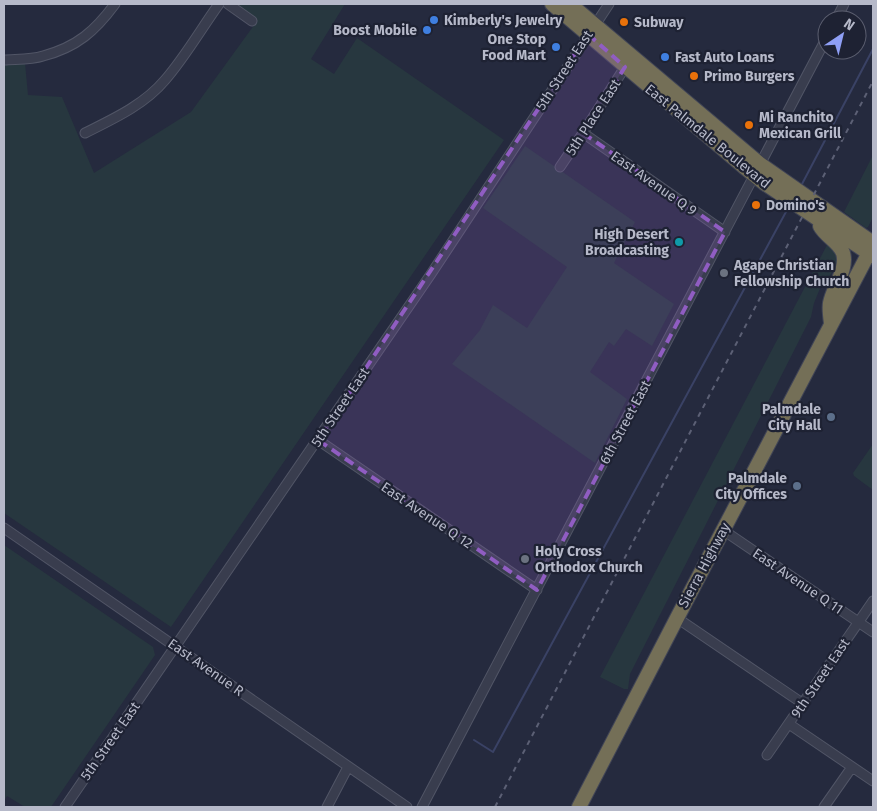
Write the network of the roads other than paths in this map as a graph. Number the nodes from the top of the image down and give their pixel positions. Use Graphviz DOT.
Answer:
graph roads {
  1 [pos="115,4"];
  2 [pos="219,4"];
  3 [pos="228,4"];
  4 [pos="552,4"];
  5 [pos="609,4"];
  6 [pos="575,6"];
  7 [pos="252,21"];
  8 [pos="591,30"];
  9 [pos="817,56"];
  10 [pos="4,60"];
  11 [pos="625,67"];
  12 [pos="85,133"];
  13 [pos="583,134"];
  14 [pos="560,167"];
  15 [pos="757,170"];
  16 [pos="816,218"];
  17 [pos="725,232"];
  18 [pos="872,249"];
  19 [pos="831,324"];
  20 [pos="318,440"];
  21 [pos="4,528"];
  22 [pos="723,530"];
  23 [pos="537,590"];
  24 [pos="873,601"];
  25 [pos="677,618"];
  26 [pos="859,622"];
  27 [pos="873,632"];
  28 [pos="176,646"];
  29 [pos="802,703"];
  30 [pos="789,724"];
  31 [pos="768,755"];
  32 [pos="348,767"];
  33 [pos="852,767"];
  34 [pos="873,781"];
  35 [pos="65,807"];
  36 [pos="327,807"];
  37 [pos="407,807"];
  38 [pos="422,807"];
  39 [pos="580,807"];
  40 [pos="824,807"];
  1 -- 10 [label="street"];
  2 -- 12 [label="street"];
  3 -- 7 [label="street"];
  4 -- 8 [label="highway, East Palmdale Boulevard"];
  5 -- 8 [label="street, 5th Street East"];
  6 -- 8 [label="highway, East Palmdale Boulevard"];
  8 -- 11 [label="highway, East Palmdale Boulevard"];
  8 -- 15 [label="highway, East Palmdale Boulevard"];
  8 -- 20 [label="street, 5th Street East"];
  9 -- 15 [label="street, 6th Street East"];
  11 -- 13 [label="street, 5th Place East"];
  11 -- 15 [label="highway, East Palmdale Boulevard"];
  13 -- 14 [label="street, 5th Place East"];
  13 -- 17 [label="street, East Avenue Q 9"];
  15 -- 16 [label="highway, East Palmdale Boulevard"];
  15 -- 17 [label="street, 6th Street East"];
  15 -- 18 [label="highway, East Palmdale Boulevard"];
  16 -- 18 [label="highway, East Palmdale Boulevard"];
  16 -- 19 [label="highway"];
  17 -- 23 [label="street, 6th Street East"];
  18 -- 19 [label="highway, Sierra Highway"];
  19 -- 22 [label="highway, Sierra Highway"];
  20 -- 23 [label="street, East Avenue Q 12"];
  20 -- 28 [label="street, 5th Street East"];
  21 -- 28 [label="street, East Avenue R"];
  22 -- 25 [label="highway, Sierra Highway"];
  22 -- 26 [label="street, East Avenue Q 11"];
  23 -- 38 [label="street, 6th Street East"];
  24 -- 26 [label="street, 9th Street East"];
  25 -- 29 [label="street"];
  25 -- 39 [label="highway, Sierra Highway"];
  26 -- 27 [label="street, East Avenue Q 11"];
  26 -- 29 [label="street, 9th Street East"];
  28 -- 32 [label="street, East Avenue R"];
  28 -- 35 [label="street, 5th Street East"];
  29 -- 30 [label="street, 9th Street East"];
  30 -- 31 [label="street, 9th Street East"];
  30 -- 33 [label="street"];
  32 -- 36 [label="street"];
  32 -- 37 [label="street, East Avenue R"];
  33 -- 34 [label="street"];
  33 -- 40 [label="street"];
}
